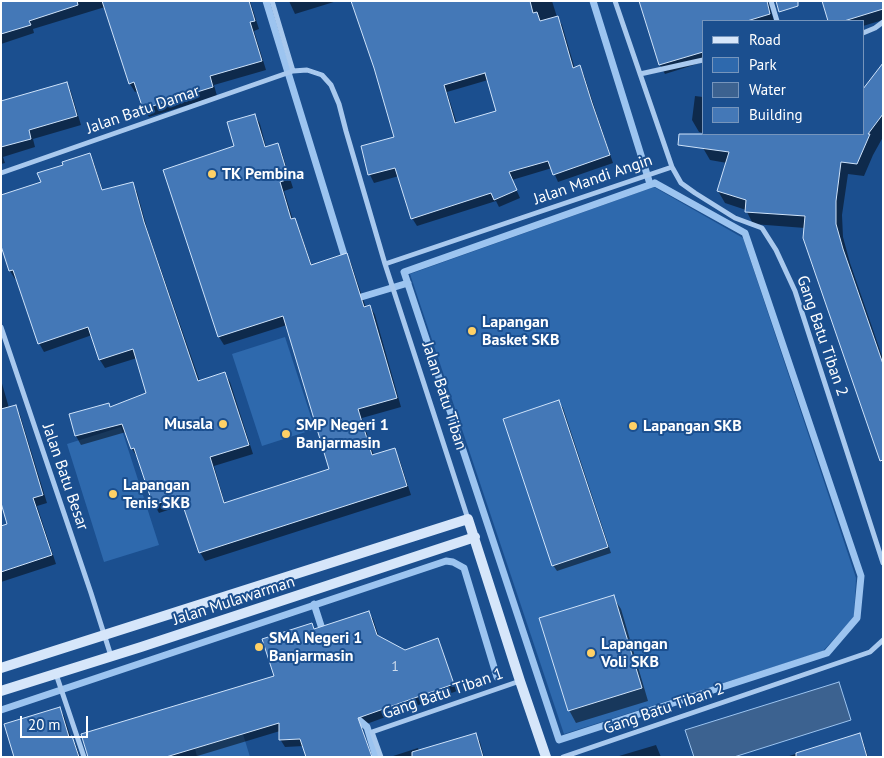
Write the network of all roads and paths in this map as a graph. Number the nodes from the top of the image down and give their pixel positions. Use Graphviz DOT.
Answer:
graph roads {
  1 [pos="272,1"];
  2 [pos="616,1"];
  3 [pos="771,1"];
  4 [pos="776,20"];
  5 [pos="883,22"];
  6 [pos="864,33"];
  7 [pos="702,60"];
  8 [pos="293,71"];
  9 [pos="640,74"];
  10 [pos="672,167"];
  11 [pos="1,173"];
  12 [pos="385,264"];
  13 [pos="1,327"];
  14 [pos="468,518"];
  15 [pos="475,537"];
  16 [pos="883,563"];
  17 [pos="105,636"];
  18 [pos="883,640"];
  19 [pos="111,656"];
  20 [pos="1,668"];
  21 [pos="56,674"];
  22 [pos="520,681"];
  23 [pos="1,691"];
  24 [pos="84,757"];
  25 [pos="381,757"];
  26 [pos="546,757"];
  27 [pos="563,757"];
  1 -- 8 [label="street"];
  2 -- 9 [label="street, Jalan Mandi Angin"];
  3 -- 4 [label="street"];
  5 -- 6 [label="street"];
  7 -- 9 [label="street"];
  8 -- 11 [label="street, Jalan Batu Damar"];
  8 -- 12 [label="street, Jalan Batu Tiban"];
  9 -- 10 [label="street, Jalan Mandi Angin"];
  10 -- 12 [label="street, Jalan Mandi Angin"];
  10 -- 16 [label="street, Gang Batu Tiban 2"];
  12 -- 14 [label="street, Jalan Batu Tiban"];
  13 -- 17 [label="street, Jalan Batu Besar"];
  14 -- 15 [label="street, Jalan Batu Tiban"];
  14 -- 17 [label="street, Jalan Mulawarman"];
  15 -- 19 [label="street, Jalan Mulawarman"];
  15 -- 22 [label="street, Jalan Batu Tiban"];
  17 -- 19 [label="street, Jalan Batu Besar"];
  17 -- 20 [label="street, Jalan Mulawarman"];
  18 -- 27 [label="street, Gang Batu Tiban 2"];
  19 -- 21 [label="street, Jalan Mulawarman"];
  21 -- 23 [label="street, Jalan Mulawarman"];
  21 -- 24 [label="street"];
  22 -- 25 [label="street, Gang Batu Tiban 1"];
  22 -- 26 [label="street, Jalan Batu Tiban"];
}
